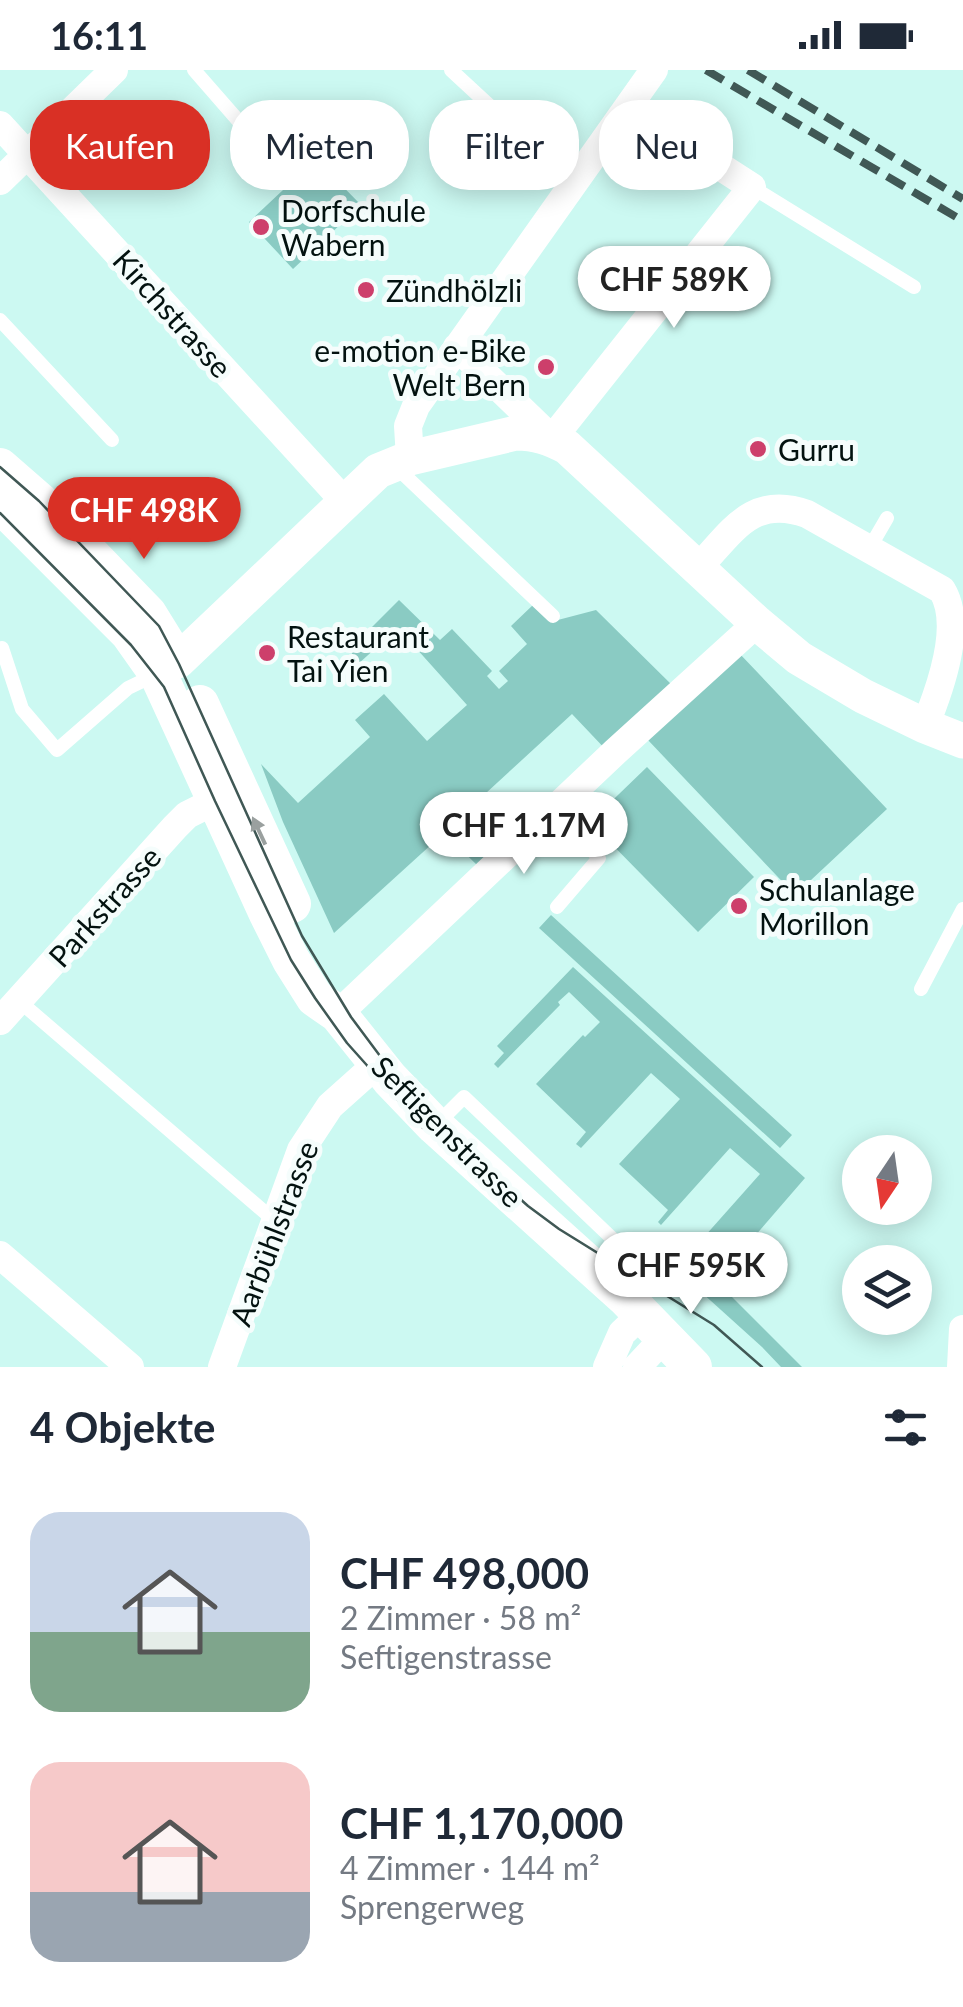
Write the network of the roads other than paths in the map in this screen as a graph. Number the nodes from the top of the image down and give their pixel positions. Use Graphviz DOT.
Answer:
graph roads {
  1 [pos="114,70"];
  2 [pos="194,70"];
  3 [pos="451,70"];
  4 [pos="641,88"];
  5 [pos="484,100"];
  6 [pos="230,111"];
  7 [pos="0,125"];
  8 [pos="28,154"];
  9 [pos="579,176"];
  10 [pos="0,180"];
  11 [pos="752,187"];
  12 [pos="569,190"];
  13 [pos="914,287"];
  14 [pos="0,320"];
  15 [pos="457,348"];
  16 [pos="552,438"];
  17 [pos="112,440"];
  18 [pos="402,461"];
  19 [pos="0,468"];
  20 [pos="346,502"];
  21 [pos="0,504"];
  22 [pos="887,518"];
  23 [pos="869,549"];
  24 [pos="698,568"];
  25 [pos="554,616"];
  26 [pos="757,623"];
  27 [pos="2,648"];
  28 [pos="168,668"];
  29 [pos="925,726"];
  30 [pos="963,740"];
  31 [pos="215,801"];
  32 [pos="555,809"];
  33 [pos="557,907"];
  34 [pos="963,909"];
  35 [pos="921,989"];
  36 [pos="9,1011"];
  37 [pos="338,1014"];
  38 [pos="377,1064"];
  39 [pos="275,1221"];
  40 [pos="0,1255"];
  41 [pos="643,1316"];
  42 [pos="963,1329"];
  43 [pos="130,1367"];
  44 [pos="222,1367"];
  45 [pos="607,1367"];
  46 [pos="637,1367"];
  47 [pos="693,1367"];
  48 [pos="961,1367"];
  1 -- 8 [label="street"];
  2 -- 6 [label="lane"];
  3 -- 5 [label="lane"];
  4 -- 9 [label="street"];
  4 -- 11 [label="street"];
  7 -- 8 [label="street, Kirchstrasse"];
  8 -- 10 [label="street"];
  8 -- 20 [label="street, Kirchstrasse"];
  11 -- 13 [label="lane"];
  11 -- 16 [label="street"];
  12 -- 15 [label="street"];
  14 -- 17 [label="lane"];
  15 -- 16 [label="street"];
  15 -- 18 [label="street"];
  16 -- 18 [label="street"];
  16 -- 24 [label="street"];
  18 -- 20 [label="street"];
  18 -- 25 [label="lane"];
  19 -- 28 [label="main road, Seftigenstrasse"];
  20 -- 28 [label="street"];
  21 -- 28 [label="main road, Seftigenstrasse"];
  22 -- 23 [label="lane"];
  23 -- 24 [label="street"];
  23 -- 29 [label="street"];
  24 -- 26 [label="street"];
  26 -- 29 [label="street"];
  26 -- 32 [label="street"];
  27 -- 28 [label="lane"];
  28 -- 31 [label="main road, Seftigenstrasse"];
  37 -- 28 [label="main road, Seftigenstrasse, one-way"];
  29 -- 30 [label="street"];
  31 -- 36 [label="street, Parkstrasse"];
  31 -- 37 [label="main road, Seftigenstrasse"];
  32 -- 33 [label="lane"];
  32 -- 37 [label="street"];
  34 -- 35 [label="lane"];
  36 -- 39 [label="lane"];
  37 -- 38 [label="main road, Seftigenstrasse"];
  38 -- 39 [label="street, Aarbühlstrasse"];
  38 -- 41 [label="main road, Seftigenstrasse"];
  39 -- 44 [label="street, Aarbühlstrasse"];
  40 -- 43 [label="street"];
  41 -- 45 [label="street"];
  41 -- 46 [label="street"];
  41 -- 47 [label="main road, Seftigenstrasse"];
  42 -- 48 [label="street"];
}
